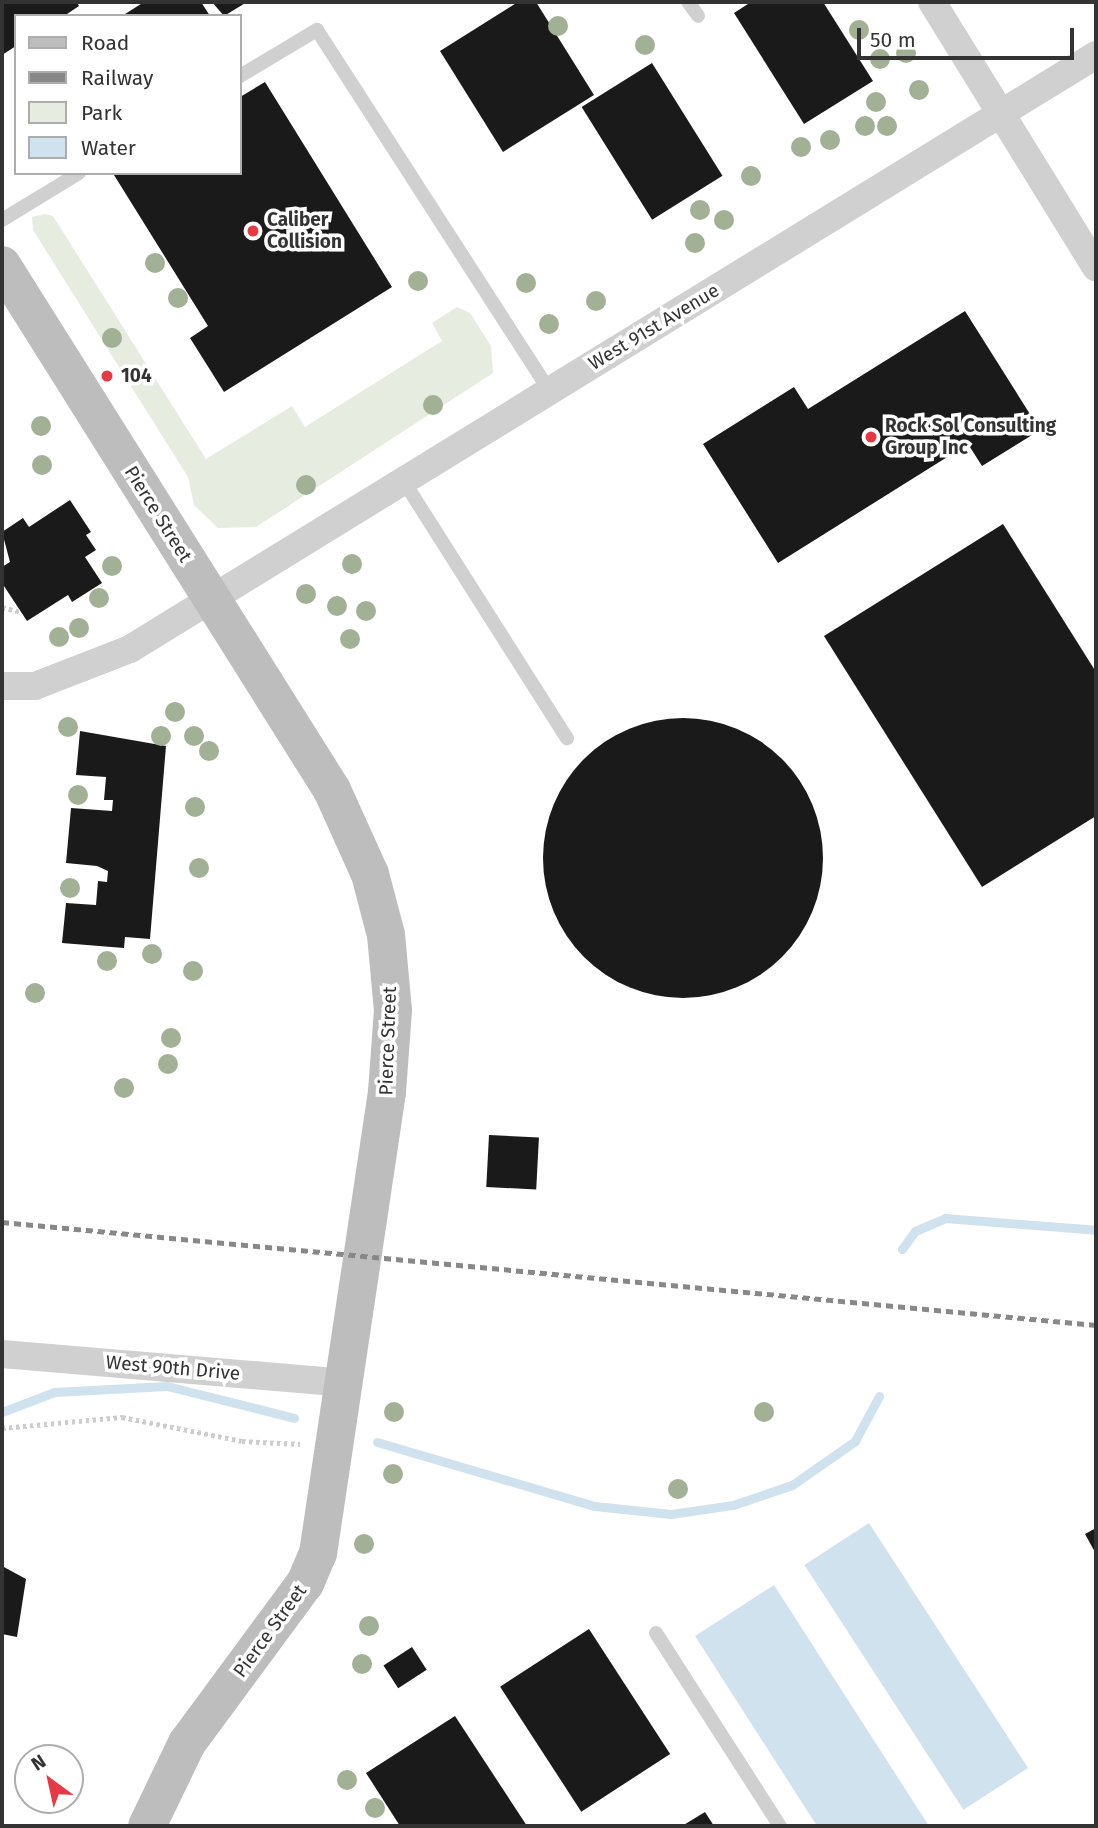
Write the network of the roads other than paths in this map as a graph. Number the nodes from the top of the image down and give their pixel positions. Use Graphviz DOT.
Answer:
graph roads {
  1 [pos="688,2"];
  2 [pos="932,2"];
  3 [pos="698,16"];
  4 [pos="1096,55"];
  5 [pos="242,75"];
  6 [pos="1003,115"];
  7 [pos="76,175"];
  8 [pos="2,220"];
  9 [pos="2,265"];
  10 [pos="1096,268"];
  11 [pos="550,391"];
  12 [pos="402,480"];
  13 [pos="211,597"];
  14 [pos="2,686"];
  15 [pos="567,738"];
  16 [pos="2,1354"];
  17 [pos="344,1382"];
  18 [pos="656,1633"];
  19 [pos="148,1826"];
  20 [pos="780,1826"];
  1 -- 3 [label="lane"];
  2 -- 6 [label="street"];
  4 -- 6 [label="street, West 91st Avenue"];
  5 -- 11 [label="lane"];
  6 -- 10 [label="street"];
  6 -- 11 [label="street, West 91st Avenue"];
  7 -- 8 [label="lane"];
  9 -- 13 [label="street, Pierce Street"];
  11 -- 12 [label="street, West 91st Avenue"];
  12 -- 13 [label="street, West 91st Avenue"];
  12 -- 15 [label="lane"];
  13 -- 14 [label="street, West 91st Avenue"];
  13 -- 17 [label="street, Pierce Street"];
  16 -- 17 [label="street, West 90th Drive"];
  17 -- 19 [label="street, Pierce Street"];
  18 -- 20 [label="lane"];
}
